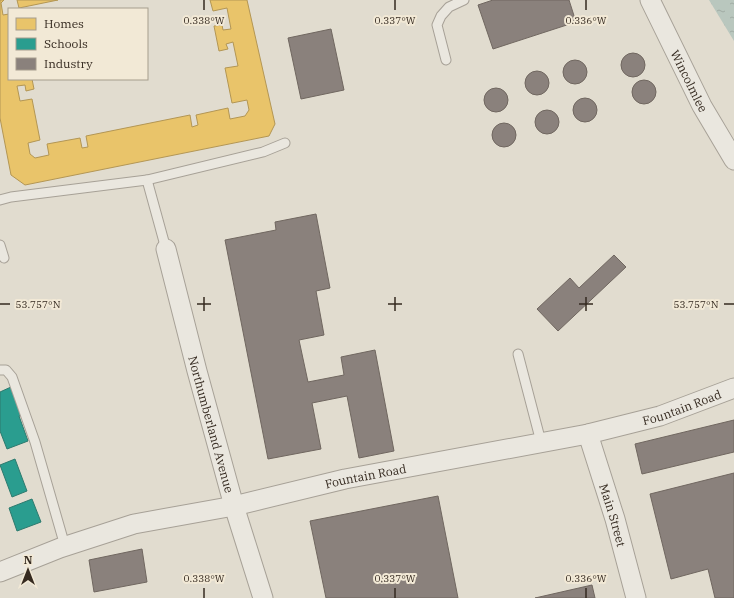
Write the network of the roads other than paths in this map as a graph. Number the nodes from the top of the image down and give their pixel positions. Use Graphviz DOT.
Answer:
graph roads {
  1 [pos="464,0"];
  2 [pos="650,0"];
  3 [pos="446,60"];
  4 [pos="285,143"];
  5 [pos="734,160"];
  6 [pos="147,180"];
  7 [pos="0,200"];
  8 [pos="0,245"];
  9 [pos="166,249"];
  10 [pos="4,258"];
  11 [pos="518,354"];
  12 [pos="0,370"];
  13 [pos="734,388"];
  14 [pos="588,434"];
  15 [pos="541,442"];
  16 [pos="234,506"];
  17 [pos="65,546"];
  18 [pos="0,572"];
  19 [pos="263,598"];
  20 [pos="636,598"];
  1 -- 3 [label="lane"];
  2 -- 5 [label="street, Wincolmlee"];
  4 -- 6 [label="lane"];
  6 -- 7 [label="lane"];
  6 -- 9 [label="lane"];
  8 -- 10 [label="lane"];
  9 -- 16 [label="street, Northumberland Avenue"];
  11 -- 15 [label="lane"];
  12 -- 17 [label="lane"];
  13 -- 14 [label="street, Fountain Road"];
  14 -- 15 [label="street, Fountain Road"];
  14 -- 20 [label="street, Main Street"];
  15 -- 16 [label="street, Fountain Road"];
  16 -- 17 [label="street, Fountain Road"];
  16 -- 19 [label="street, Northumberland Avenue"];
  17 -- 18 [label="street, Fountain Road"];
}
